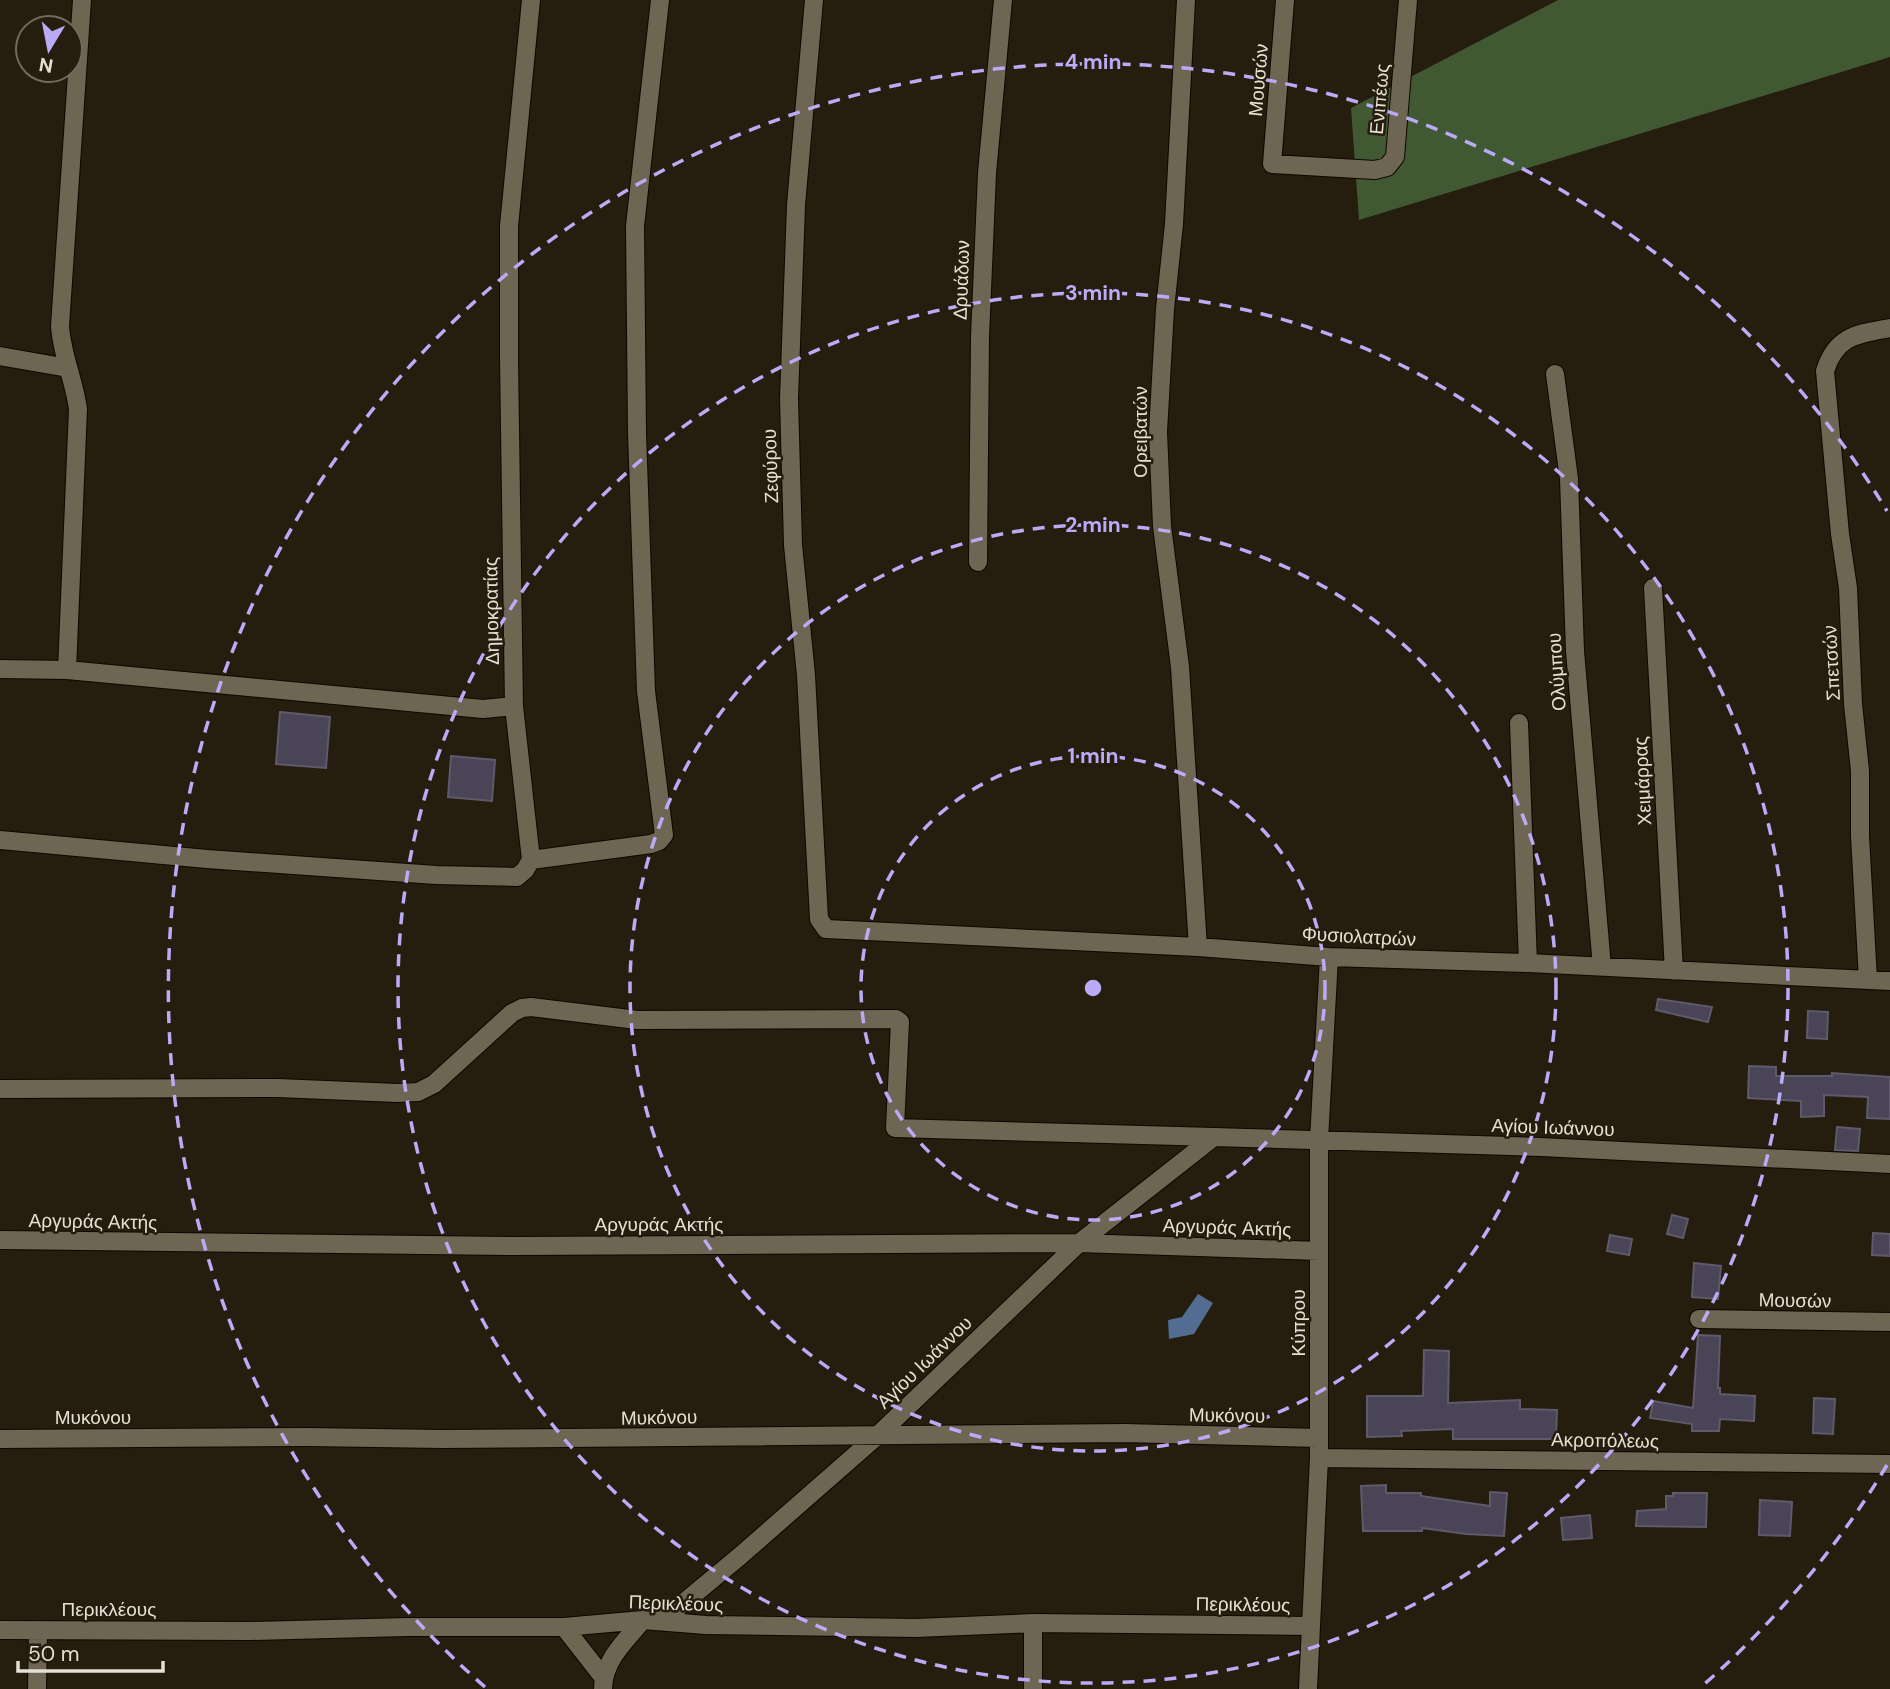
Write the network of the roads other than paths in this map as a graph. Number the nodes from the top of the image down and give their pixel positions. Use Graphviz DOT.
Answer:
graph roads {
  1 [pos="82,0"];
  2 [pos="531,0"];
  3 [pos="660,0"];
  4 [pos="814,0"];
  5 [pos="1003,0"];
  6 [pos="1186,0"];
  7 [pos="1285,0"];
  8 [pos="1408,0"];
  9 [pos="1272,164"];
  10 [pos="1890,328"];
  11 [pos="0,356"];
  12 [pos="68,368"];
  13 [pos="1555,374"];
  14 [pos="978,562"];
  15 [pos="1653,588"];
  16 [pos="0,670"];
  17 [pos="67,670"];
  18 [pos="514,706"];
  19 [pos="1519,723"];
  20 [pos="0,841"];
  21 [pos="531,860"];
  22 [pos="826,929"];
  23 [pos="1198,947"];
  24 [pos="1329,957"];
  25 [pos="1528,964"];
  26 [pos="1602,967"];
  27 [pos="1674,971"];
  28 [pos="1868,980"];
  29 [pos="1890,981"];
  30 [pos="0,1089"];
  31 [pos="1214,1137"];
  32 [pos="1319,1140"];
  33 [pos="1890,1164"];
  34 [pos="0,1241"];
  35 [pos="1079,1243"];
  36 [pos="1319,1251"];
  37 [pos="1699,1319"];
  38 [pos="1890,1322"];
  39 [pos="877,1436"];
  40 [pos="0,1438"];
  41 [pos="1319,1438"];
  42 [pos="1319,1458"];
  43 [pos="1890,1464"];
  44 [pos="643,1620"];
  45 [pos="663,1620"];
  46 [pos="1033,1623"];
  47 [pos="1310,1626"];
  48 [pos="564,1627"];
  49 [pos="0,1630"];
  50 [pos="38,1630"];
  51 [pos="603,1683"];
  52 [pos="37,1689"];
  53 [pos="1033,1689"];
  54 [pos="1308,1689"];
  1 -- 12 [label="street"];
  2 -- 18 [label="street, Δημοκρατίας"];
  3 -- 21 [label="street"];
  4 -- 22 [label="street, Ζεφύρου"];
  5 -- 14 [label="street, Δρυάδων"];
  6 -- 23 [label="street, Ορειβατών"];
  7 -- 9 [label="street, Μουσών"];
  8 -- 9 [label="street, Ενιπέως"];
  10 -- 28 [label="street, Σπετσών"];
  11 -- 12 [label="street"];
  12 -- 17 [label="street"];
  13 -- 26 [label="street, Ολύμπου"];
  15 -- 27 [label="street, Χειμάρρας"];
  16 -- 17 [label="street"];
  17 -- 18 [label="street"];
  18 -- 21 [label="street, Δημοκρατίας"];
  19 -- 25 [label="street"];
  20 -- 21 [label="street"];
  22 -- 23 [label="street, Φυσιολατρών"];
  23 -- 24 [label="street, Φυσιολατρών"];
  24 -- 25 [label="street, Φυσιολατρών"];
  24 -- 32 [label="street, Κύπρου"];
  25 -- 26 [label="street, Φυσιολατρών"];
  26 -- 27 [label="street, Φυσιολατρών"];
  27 -- 28 [label="street, Φυσιολατρών"];
  28 -- 29 [label="street, Φυσιολατρών"];
  30 -- 31 [label="street, Αγίου Ιωάννου"];
  31 -- 32 [label="street, Αγίου Ιωάννου"];
  31 -- 35 [label="street, Αγίου Ιωάννου"];
  32 -- 33 [label="street, Αγίου Ιωάννου"];
  32 -- 36 [label="street, Κύπρου"];
  34 -- 35 [label="street, Αργυράς Ακτής"];
  35 -- 36 [label="street, Αργυράς Ακτής"];
  35 -- 39 [label="street, Αγίου Ιωάννου"];
  36 -- 41 [label="street, Κύπρου"];
  37 -- 38 [label="street, Μουσών"];
  39 -- 40 [label="street, Μυκόνου"];
  39 -- 41 [label="street, Μυκόνου"];
  39 -- 45 [label="street, Αγίου Ιωάννου"];
  41 -- 42 [label="street, Κύπρου"];
  42 -- 43 [label="street, Ακροπόλεως"];
  42 -- 47 [label="street, Κύπρου"];
  44 -- 45 [label="street, Περικλέους"];
  44 -- 48 [label="street, Περικλέους"];
  44 -- 51 [label="street"];
  45 -- 46 [label="street, Περικλέους"];
  46 -- 47 [label="street, Περικλέους"];
  46 -- 53 [label="street"];
  47 -- 54 [label="street, Κύπρου"];
  48 -- 50 [label="street, Περικλέους"];
  48 -- 51 [label="street"];
  49 -- 50 [label="street, Περικλέους"];
  50 -- 52 [label="street"];
}
